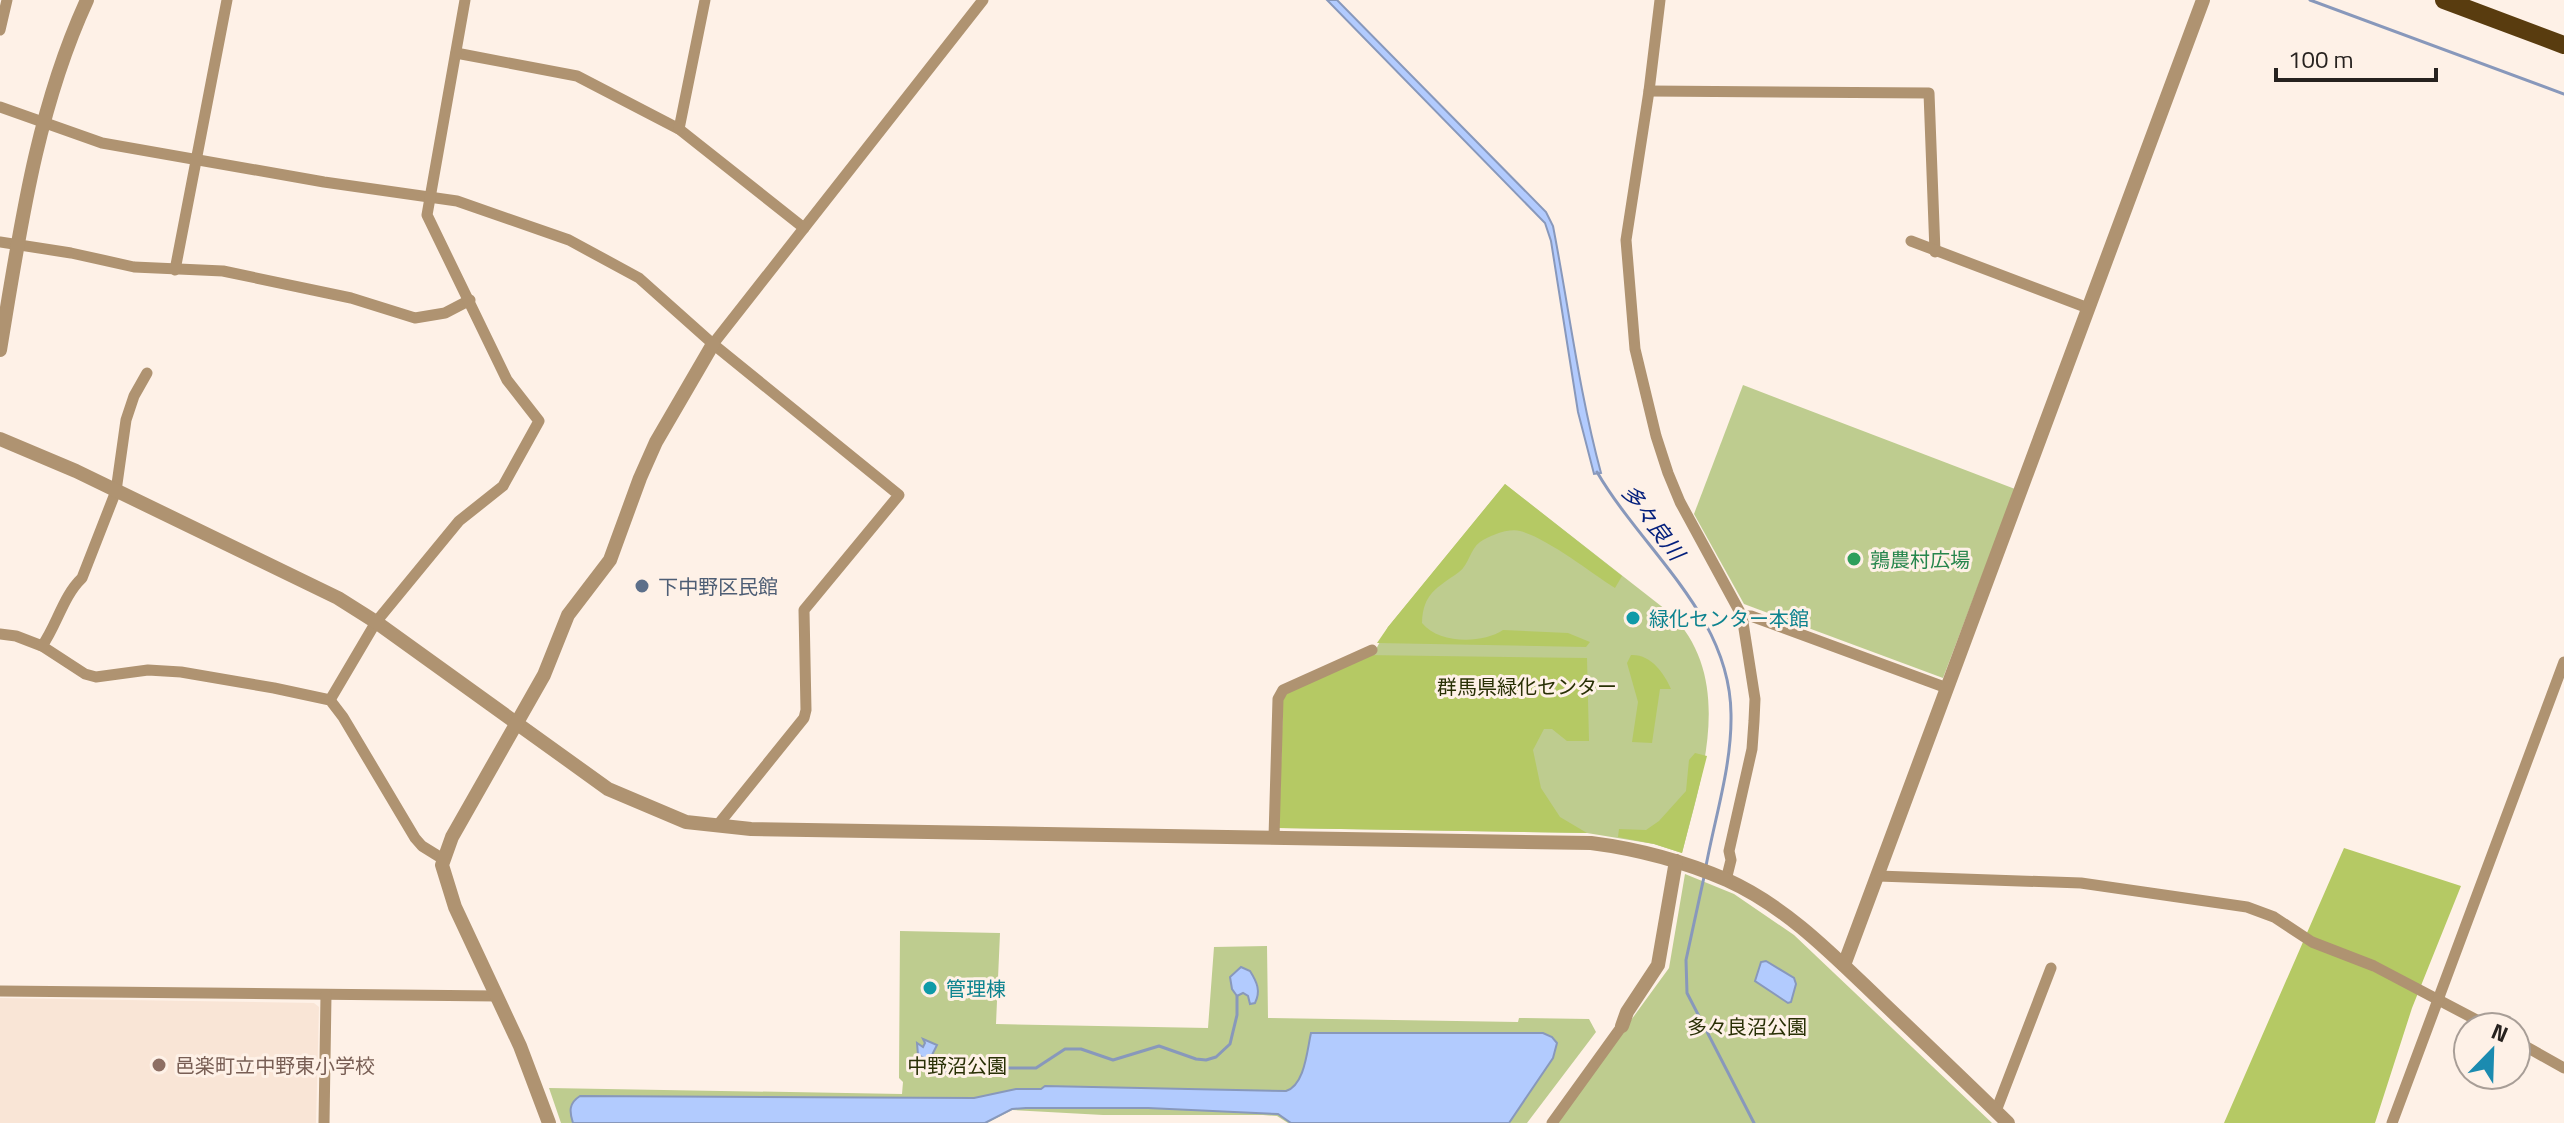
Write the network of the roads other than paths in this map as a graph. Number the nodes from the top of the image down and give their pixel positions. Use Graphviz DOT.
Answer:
graph roads {
  1 [pos="7,0"];
  2 [pos="87,0"];
  3 [pos="227,0"];
  4 [pos="465,0"];
  5 [pos="705,0"];
  6 [pos="983,0"];
  7 [pos="1660,0"];
  8 [pos="2203,0"];
  9 [pos="2444,0"];
  10 [pos="0,30"];
  11 [pos="2564,45"];
  12 [pos="456,53"];
  13 [pos="1649,91"];
  14 [pos="0,107"];
  15 [pos="42,124"];
  16 [pos="679,129"];
  17 [pos="196,160"];
  18 [pos="428,198"];
  19 [pos="804,228"];
  20 [pos="1911,241"];
  21 [pos="0,242"];
  22 [pos="17,245"];
  23 [pos="1935,252"];
  24 [pos="175,270"];
  25 [pos="470,300"];
  26 [pos="2088,308"];
  27 [pos="713,344"];
  28 [pos="0,350"];
  29 [pos="147,373"];
  30 [pos="0,439"];
  31 [pos="116,491"];
  32 [pos="1742,616"];
  33 [pos="376,622"];
  34 [pos="0,634"];
  35 [pos="42,646"];
  36 [pos="1372,650"];
  37 [pos="2564,662"];
  38 [pos="1947,688"];
  39 [pos="330,700"];
  40 [pos="514,724"];
  41 [pos="717,826"];
  42 [pos="1274,837"];
  43 [pos="443,859"];
  44 [pos="1683,864"];
  45 [pos="1878,876"];
  46 [pos="1724,879"];
  47 [pos="1844,965"];
  48 [pos="2051,968"];
  49 [pos="0,991"];
  50 [pos="326,995"];
  51 [pos="497,996"];
  52 [pos="2439,998"];
  53 [pos="2462,1011"];
  54 [pos="1622,1026"];
  55 [pos="2532,1050"];
  56 [pos="2564,1068"];
  57 [pos="1996,1111"];
  58 [pos="324,1123"];
  59 [pos="549,1123"];
  60 [pos="1552,1123"];
  61 [pos="2008,1123"];
  62 [pos="2392,1123"];
  1 -- 10 [label="street"];
  2 -- 15 [label="street"];
  3 -- 17 [label="street"];
  4 -- 12 [label="street"];
  5 -- 16 [label="street"];
  6 -- 19 [label="street"];
  7 -- 13 [label="street"];
  8 -- 26 [label="street"];
  9 -- 11 [label="highway"];
  12 -- 16 [label="street"];
  12 -- 18 [label="street"];
  13 -- 23 [label="street"];
  13 -- 32 [label="street"];
  14 -- 15 [label="street"];
  15 -- 17 [label="street"];
  15 -- 22 [label="street"];
  16 -- 19 [label="street"];
  17 -- 18 [label="street"];
  17 -- 24 [label="street"];
  18 -- 25 [label="street"];
  18 -- 27 [label="street"];
  19 -- 27 [label="street"];
  20 -- 23 [label="street"];
  21 -- 22 [label="street"];
  22 -- 24 [label="street"];
  22 -- 28 [label="street"];
  23 -- 26 [label="street"];
  24 -- 25 [label="street"];
  25 -- 33 [label="street"];
  26 -- 38 [label="street"];
  27 -- 40 [label="street"];
  27 -- 41 [label="street"];
  29 -- 31 [label="street"];
  30 -- 31 [label="street"];
  31 -- 33 [label="street"];
  31 -- 35 [label="street"];
  32 -- 38 [label="street"];
  32 -- 46 [label="street"];
  33 -- 39 [label="street"];
  33 -- 40 [label="street"];
  34 -- 35 [label="street"];
  35 -- 39 [label="street"];
  36 -- 42 [label="street"];
  37 -- 52 [label="street"];
  38 -- 45 [label="street"];
  39 -- 43 [label="street"];
  40 -- 41 [label="street"];
  40 -- 43 [label="street"];
  41 -- 42 [label="street"];
  42 -- 44 [label="street"];
  43 -- 51 [label="street"];
  44 -- 46 [label="street"];
  44 -- 54 [label="street"];
  45 -- 47 [label="street"];
  45 -- 52 [label="street"];
  46 -- 47 [label="street"];
  47 -- 57 [label="street"];
  48 -- 57 [label="street"];
  49 -- 50 [label="street"];
  50 -- 51 [label="street"];
  50 -- 58 [label="street"];
  51 -- 59 [label="street"];
  52 -- 53 [label="street"];
  52 -- 62 [label="street"];
  54 -- 60 [label="street"];
  55 -- 56 [label="street"];
  57 -- 61 [label="street"];
}
